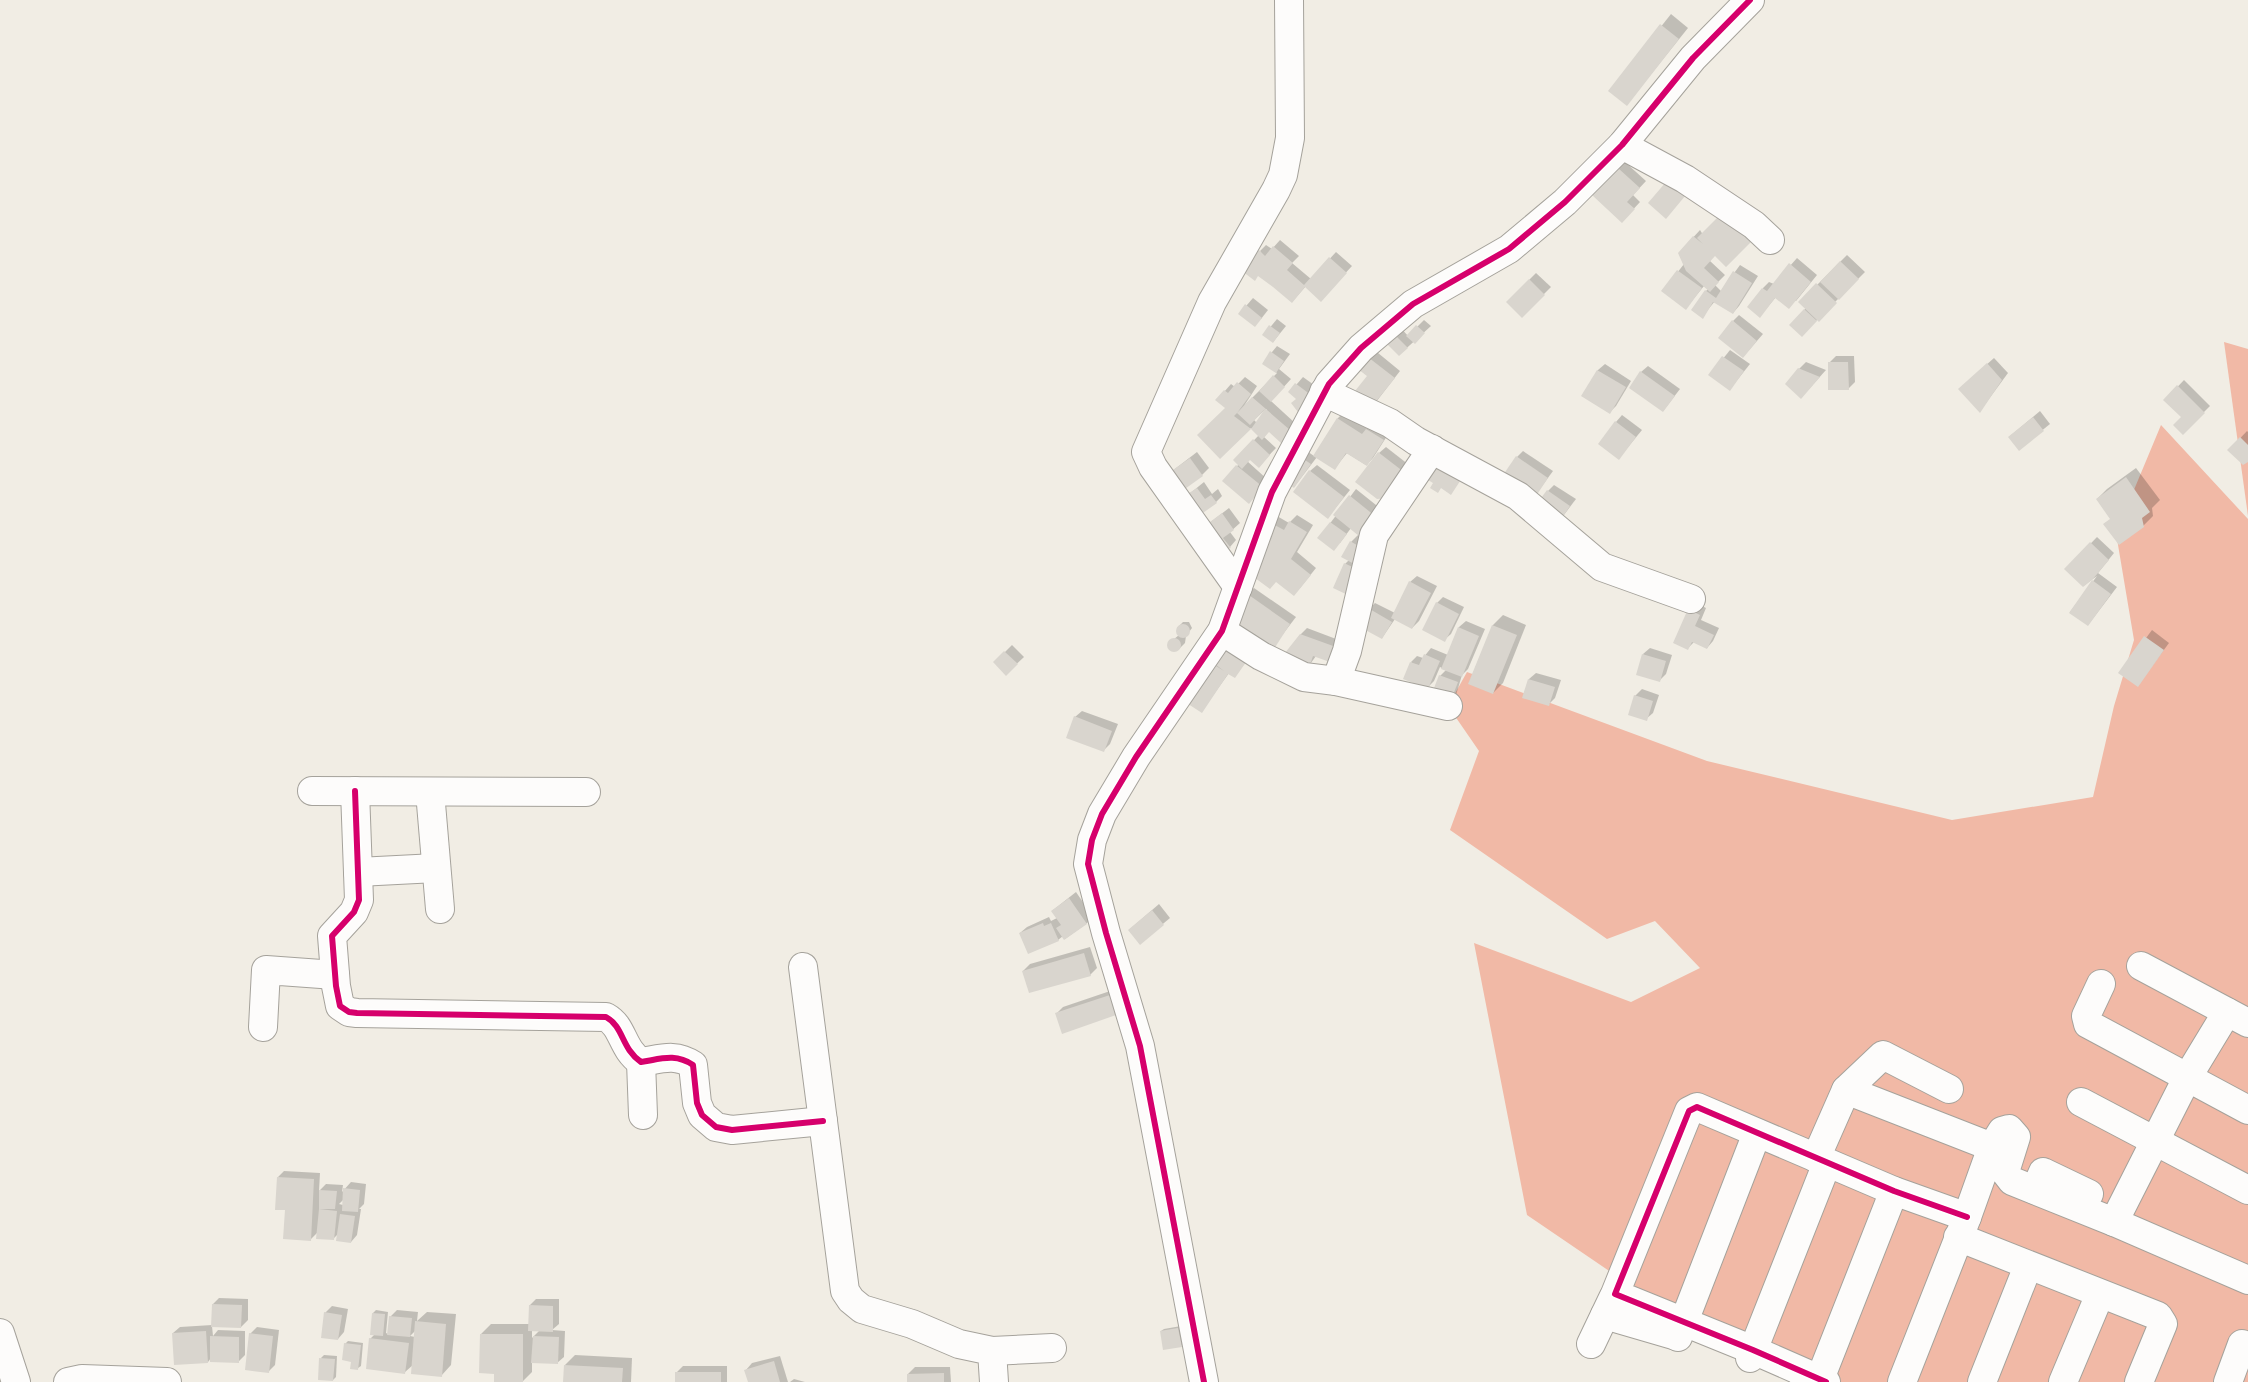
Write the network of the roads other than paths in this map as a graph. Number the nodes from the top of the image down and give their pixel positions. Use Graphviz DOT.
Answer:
graph roads {
  1 [pos="1289,0"];
  2 [pos="1750,0"];
  3 [pos="1622,145"];
  4 [pos="1770,240"];
  5 [pos="1324,392"];
  6 [pos="1432,449"];
  7 [pos="1238,587"];
  8 [pos="1691,599"];
  9 [pos="1222,631"];
  10 [pos="1336,681"];
  11 [pos="1448,706"];
  12 [pos="312,791"];
  13 [pos="355,791"];
  14 [pos="430,792"];
  15 [pos="586,792"];
  16 [pos="436,868"];
  17 [pos="358,872"];
  18 [pos="440,909"];
  19 [pos="2141,966"];
  20 [pos="804,967"];
  21 [pos="335,975"];
  22 [pos="2101,984"];
  23 [pos="2238,1018"];
  24 [pos="262,1027"];
  25 [pos="641,1062"];
  26 [pos="2187,1078"];
  27 [pos="1949,1089"];
  28 [pos="1846,1090"];
  29 [pos="2082,1102"];
  30 [pos="2248,1110"];
  31 [pos="643,1115"];
  32 [pos="823,1121"];
  33 [pos="1758,1133"];
  34 [pos="2154,1141"];
  35 [pos="1992,1146"];
  36 [pos="1822,1160"];
  37 [pos="2248,1190"];
  38 [pos="1894,1191"];
  39 [pos="2117,1216"];
  40 [pos="1963,1227"];
  41 [pos="2028,1266"];
  42 [pos="2248,1280"];
  43 [pos="2100,1294"];
  44 [pos="1610,1304"];
  45 [pos="1681,1329"];
  46 [pos="0,1334"];
  47 [pos="1591,1344"];
  48 [pos="1052,1348"];
  49 [pos="2248,1348"];
  50 [pos="992,1351"];
  51 [pos="1752,1354"];
  52 [pos="1823,1380"];
  53 [pos="16,1382"];
  54 [pos="68,1382"];
  55 [pos="167,1382"];
  56 [pos="994,1382"];
  57 [pos="1204,1382"];
  58 [pos="1902,1382"];
  59 [pos="1982,1382"];
  60 [pos="2063,1382"];
  61 [pos="2139,1382"];
  62 [pos="2228,1382"];
  1 -- 7 [label="street"];
  2 -- 3 [label="street"];
  3 -- 4 [label="street"];
  3 -- 5 [label="street"];
  5 -- 6 [label="street"];
  5 -- 7 [label="street"];
  6 -- 8 [label="street"];
  6 -- 10 [label="street"];
  7 -- 9 [label="street"];
  9 -- 10 [label="street"];
  9 -- 57 [label="street"];
  10 -- 11 [label="street"];
  12 -- 13 [label="street"];
  13 -- 14 [label="street"];
  13 -- 17 [label="street"];
  14 -- 15 [label="street"];
  14 -- 16 [label="street"];
  16 -- 17 [label="street"];
  16 -- 18 [label="street"];
  17 -- 21 [label="street"];
  19 -- 23 [label="street"];
  20 -- 32 [label="street"];
  21 -- 24 [label="street"];
  21 -- 25 [label="street"];
  22 -- 26 [label="street"];
  23 -- 26 [label="street"];
  25 -- 31 [label="street"];
  25 -- 32 [label="street"];
  26 -- 30 [label="street"];
  26 -- 34 [label="street"];
  27 -- 28 [label="street"];
  28 -- 35 [label="street"];
  28 -- 36 [label="street"];
  29 -- 34 [label="street"];
  32 -- 50 [label="street"];
  33 -- 36 [label="street"];
  33 -- 44 [label="street"];
  33 -- 45 [label="street"];
  34 -- 37 [label="street"];
  34 -- 39 [label="street"];
  35 -- 39 [label="street"];
  35 -- 40 [label="street"];
  36 -- 38 [label="street"];
  36 -- 51 [label="street"];
  38 -- 40 [label="street"];
  38 -- 52 [label="street"];
  39 -- 42 [label="street"];
  40 -- 41 [label="street"];
  40 -- 58 [label="street"];
  41 -- 43 [label="street"];
  41 -- 59 [label="street"];
  43 -- 60 [label="street"];
  43 -- 61 [label="street"];
  44 -- 45 [label="street"];
  44 -- 47 [label="street"];
  45 -- 51 [label="street"];
  46 -- 53 [label="street"];
  48 -- 50 [label="street"];
  49 -- 62 [label="street"];
  50 -- 56 [label="street"];
  51 -- 52 [label="street"];
  54 -- 55 [label="street"];
}
